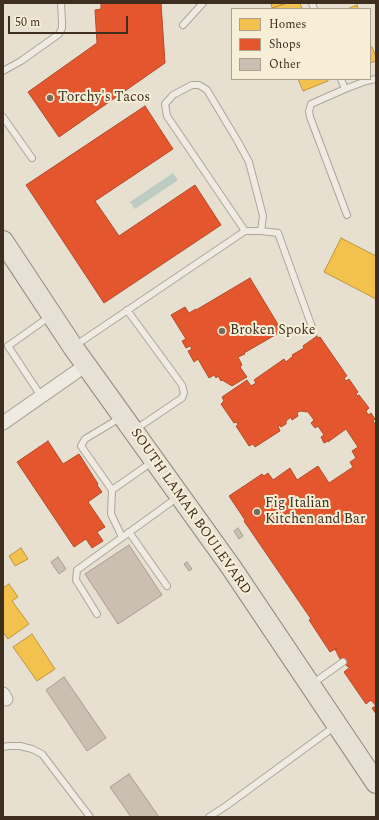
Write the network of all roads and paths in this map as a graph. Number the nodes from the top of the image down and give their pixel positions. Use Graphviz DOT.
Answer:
graph roads {
  1 [pos="61,3"];
  2 [pos="203,3"];
  3 [pos="183,25"];
  4 [pos="3,71"];
  5 [pos="376,79"];
  6 [pos="341,80"];
  7 [pos="345,90"];
  8 [pos="3,117"];
  9 [pos="32,158"];
  10 [pos="347,216"];
  11 [pos="245,231"];
  12 [pos="261,231"];
  13 [pos="3,241"];
  14 [pos="127,310"];
  15 [pos="52,315"];
  16 [pos="312,327"];
  17 [pos="73,347"];
  18 [pos="86,365"];
  19 [pos="41,396"];
  20 [pos="3,423"];
  21 [pos="128,424"];
  22 [pos="154,460"];
  23 [pos="112,490"];
  24 [pos="179,495"];
  25 [pos="129,532"];
  26 [pos="122,537"];
  27 [pos="168,586"];
  28 [pos="97,614"];
  29 [pos="343,662"];
  30 [pos="311,685"];
  31 [pos="337,725"];
  32 [pos="3,747"];
  33 [pos="376,783"];
  34 [pos="90,817"];
  35 [pos="209,817"];
  1 -- 4 [label="lane"];
  2 -- 3 [label="lane"];
  5 -- 7 [label="lane"];
  6 -- 7 [label="lane"];
  7 -- 10 [label="lane"];
  8 -- 9 [label="lane"];
  11 -- 12 [label="lane"];
  11 -- 12 [label="lane"];
  11 -- 14 [label="lane"];
  12 -- 16 [label="lane"];
  13 -- 15 [label="main road, SOUTH LAMAR BOULEVARD"];
  14 -- 17 [label="lane"];
  14 -- 21 [label="lane"];
  15 -- 17 [label="main road, SOUTH LAMAR BOULEVARD"];
  15 -- 19 [label="lane"];
  17 -- 18 [label="main road, SOUTH LAMAR BOULEVARD"];
  18 -- 19 [label="street"];
  18 -- 21 [label="main road, SOUTH LAMAR BOULEVARD"];
  19 -- 20 [label="street"];
  21 -- 22 [label="main road, SOUTH LAMAR BOULEVARD"];
  21 -- 23 [label="lane"];
  22 -- 23 [label="lane"];
  22 -- 24 [label="main road, SOUTH LAMAR BOULEVARD"];
  23 -- 26 [label="lane"];
  24 -- 25 [label="lane"];
  24 -- 30 [label="main road, SOUTH LAMAR BOULEVARD"];
  25 -- 26 [label="lane"];
  25 -- 27 [label="lane"];
  26 -- 28 [label="lane"];
  29 -- 30 [label="lane"];
  30 -- 31 [label="main road, SOUTH LAMAR BOULEVARD"];
  31 -- 33 [label="main road, SOUTH LAMAR BOULEVARD"];
  31 -- 35 [label="lane"];
  32 -- 34 [label="lane"];
}
